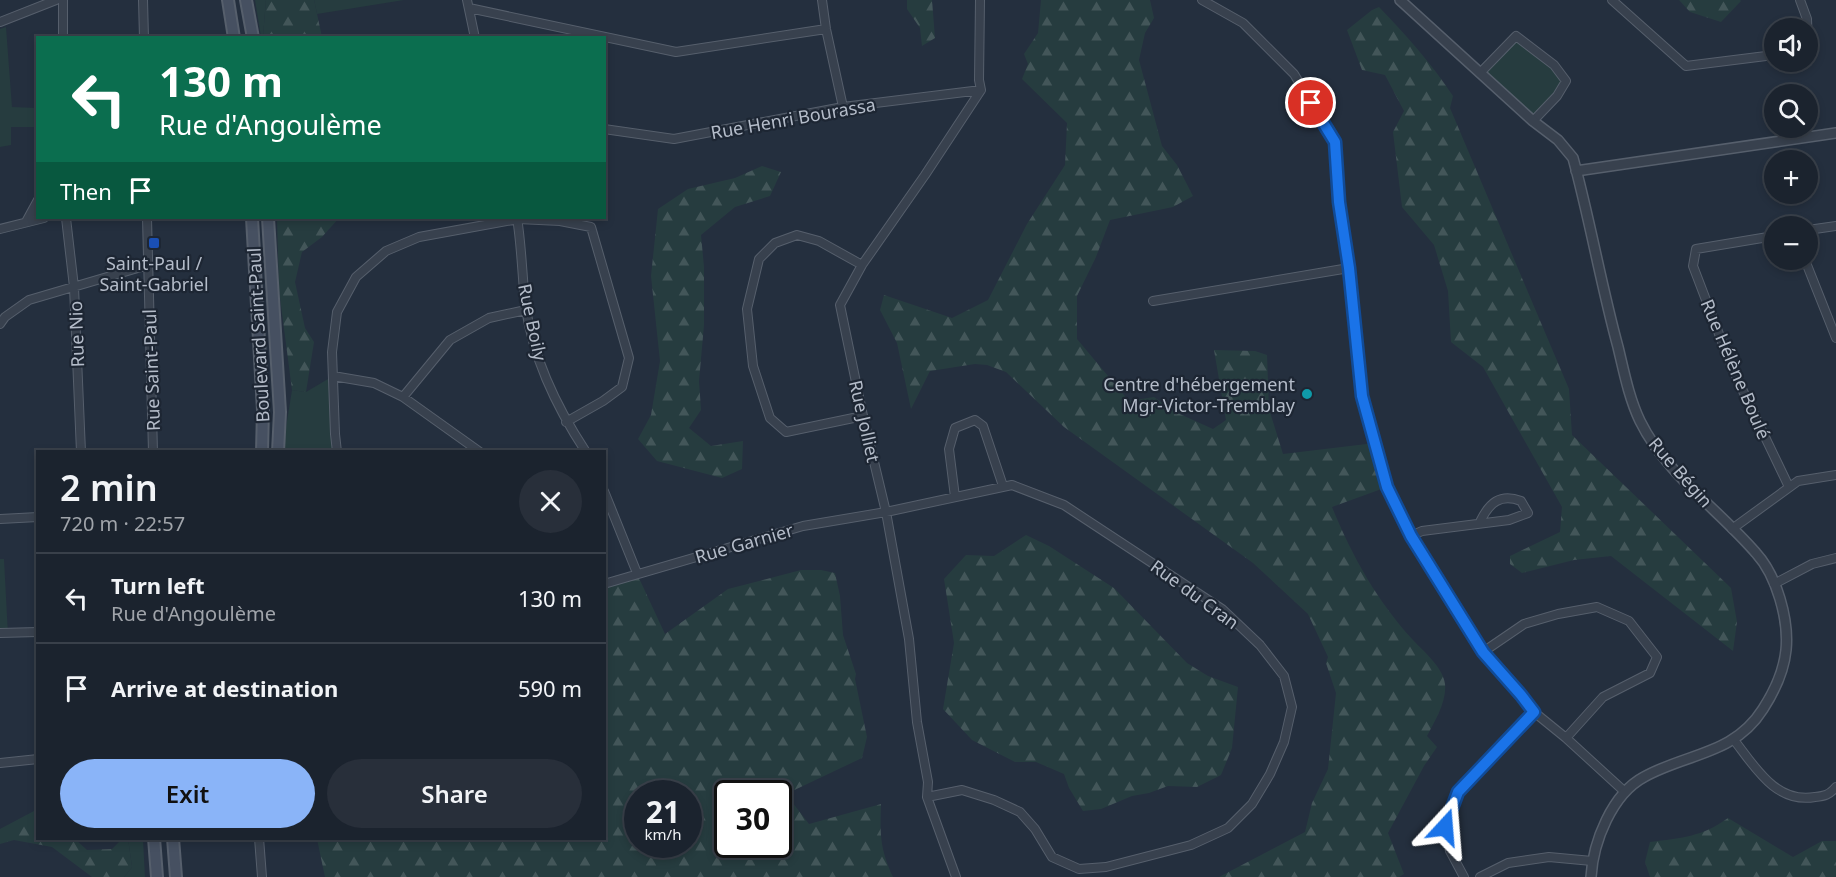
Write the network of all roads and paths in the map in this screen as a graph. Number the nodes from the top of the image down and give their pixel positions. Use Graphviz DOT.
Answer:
graph roads {
  1 [pos="56,0"];
  2 [pos="63,0"];
  3 [pos="143,0"];
  4 [pos="228,0"];
  5 [pos="246,0"];
  6 [pos="822,0"];
  7 [pos="980,0"];
  8 [pos="1202,0"];
  9 [pos="1400,0"];
  10 [pos="1612,0"];
  11 [pos="1800,0"];
  12 [pos="33,4"];
  13 [pos="468,4"];
  14 [pos="1807,18"];
  15 [pos="0,22"];
  16 [pos="826,29"];
  17 [pos="63,36"];
  18 [pos="144,36"];
  19 [pos="234,36"];
  20 [pos="253,36"];
  21 [pos="475,36"];
  22 [pos="1764,56"];
  23 [pos="1480,73"];
  24 [pos="981,90"];
  25 [pos="843,107"];
  26 [pos="1533,122"];
  27 [pos="606,129"];
  28 [pos="1836,133"];
  29 [pos="1573,158"];
  30 [pos="1602,168"];
  31 [pos="1576,171"];
  32 [pos="36,204"];
  33 [pos="40,219"];
  34 [pos="66,219"];
  35 [pos="147,219"];
  36 [pos="252,219"];
  37 [pos="268,219"];
  38 [pos="512,219"];
  39 [pos="517,219"];
  40 [pos="531,219"];
  41 [pos="26,222"];
  42 [pos="1836,226"];
  43 [pos="0,229"];
  44 [pos="1818,229"];
  45 [pos="1764,238"];
  46 [pos="148,265"];
  47 [pos="862,265"];
  48 [pos="1349,268"];
  49 [pos="1809,270"];
  50 [pos="74,287"];
  51 [pos="1153,302"];
  52 [pos="526,310"];
  53 [pos="0,324"];
  54 [pos="1836,338"];
  55 [pos="333,376"];
  56 [pos="403,397"];
  57 [pos="863,417"];
  58 [pos="566,422"];
  59 [pos="81,450"];
  60 [pos="153,450"];
  61 [pos="262,450"];
  62 [pos="278,450"];
  63 [pos="338,450"];
  64 [pos="477,450"];
  65 [pos="585,450"];
  66 [pos="1836,475"];
  67 [pos="1003,486"];
  68 [pos="1789,487"];
  69 [pos="606,496"];
  70 [pos="955,497"];
  71 [pos="886,512"];
  72 [pos="36,517"];
  73 [pos="0,519"];
  74 [pos="1480,522"];
  75 [pos="1732,529"];
  76 [pos="1411,536"];
  77 [pos="1836,558"];
  78 [pos="637,573"];
  79 [pos="606,583"];
  80 [pos="1774,584"];
  81 [pos="36,632"];
  82 [pos="0,633"];
  83 [pos="1483,652"];
  84 [pos="1534,712"];
  85 [pos="1566,738"];
  86 [pos="1734,740"];
  87 [pos="36,759"];
  88 [pos="0,763"];
  89 [pos="1836,789"];
  90 [pos="1625,792"];
  91 [pos="927,797"];
  92 [pos="154,840"];
  93 [pos="173,840"];
  94 [pos="259,840"];
  95 [pos="1592,861"];
  96 [pos="157,877"];
  97 [pos="176,877"];
  98 [pos="262,877"];
  99 [pos="956,877"];
  100 [pos="1464,877"];
  101 [pos="1480,877"];
  102 [pos="1591,877"];
  1 -- 12 [label="street"];
  2 -- 17 [label="street"];
  3 -- 18 [label="street"];
  4 -- 19 [label="main road"];
  5 -- 20 [label="main road"];
  6 -- 16 [label="street"];
  7 -- 24 [label="street"];
  8 -- 48 [label="street"];
  9 -- 23 [label="street, Rue Bégin"];
  10 -- 22 [label="street"];
  11 -- 14 [label="street"];
  12 -- 15 [label="street"];
  13 -- 16 [label="street"];
  13 -- 21 [label="street"];
  16 -- 25 [label="street"];
  23 -- 26 [label="street, Rue Bégin"];
  23 -- 26 [label="street"];
  24 -- 25 [label="street, Rue Henri Bourassa"];
  24 -- 47 [label="street, Rue Jolliet"];
  25 -- 27 [label="street, Rue Henri Bourassa"];
  26 -- 29 [label="street, Rue Bégin"];
  28 -- 30 [label="street"];
  29 -- 30 [label="street"];
  29 -- 31 [label="street, Rue Bégin"];
  30 -- 31 [label="street"];
  31 -- 75 [label="street, Rue Bégin"];
  32 -- 41 [label="street"];
  33 -- 41 [label="street"];
  34 -- 50 [label="street, Rue Nio"];
  35 -- 46 [label="street, Rue Saint-Paul"];
  36 -- 61 [label="main road, Boulevard Saint-Paul"];
  37 -- 62 [label="main road, Boulevard Saint-Paul"];
  38 -- 55 [label="street"];
  39 -- 52 [label="street, Rue Boily"];
  40 -- 58 [label="street"];
  41 -- 43 [label="street"];
  42 -- 44 [label="street"];
  45 -- 68 [label="street, Rue Hélène Boulé"];
  46 -- 50 [label="street"];
  46 -- 60 [label="street, Rue Saint-Paul"];
  47 -- 57 [label="street, Rue Jolliet"];
  47 -- 57 [label="street"];
  48 -- 51 [label="street"];
  48 -- 76 [label="street"];
  49 -- 54 [label="street"];
  50 -- 53 [label="street"];
  50 -- 59 [label="street, Rue Nio"];
  52 -- 56 [label="street"];
  52 -- 58 [label="street, Rue Boily"];
  55 -- 56 [label="street"];
  55 -- 63 [label="street"];
  56 -- 64 [label="street"];
  57 -- 71 [label="street, Rue Jolliet"];
  58 -- 65 [label="street, Rue Boily"];
  66 -- 68 [label="street"];
  67 -- 70 [label="street, Rue du Cran"];
  67 -- 70 [label="street"];
  67 -- 91 [label="street, Rue du Cran"];
  68 -- 75 [label="street"];
  69 -- 78 [label="street"];
  70 -- 71 [label="street, Rue du Cran"];
  71 -- 78 [label="street, Rue Garnier"];
  71 -- 91 [label="street, Rue Jolliet"];
  72 -- 73 [label="street"];
  74 -- 74 [label="street"];
  74 -- 76 [label="street"];
  75 -- 80 [label="street, Rue Bégin"];
  76 -- 83 [label="street"];
  77 -- 80 [label="street"];
  78 -- 79 [label="street, Rue Garnier"];
  80 -- 86 [label="street, Rue Bégin"];
  81 -- 82 [label="street"];
  83 -- 84 [label="street"];
  83 -- 85 [label="street"];
  84 -- 85 [label="street"];
  84 -- 100 [label="street"];
  85 -- 90 [label="street"];
  86 -- 89 [label="street"];
  86 -- 90 [label="street, Rue Bégin"];
  87 -- 88 [label="street"];
  90 -- 95 [label="street, Rue Bégin"];
  91 -- 99 [label="street, Rue Jolliet"];
  92 -- 96 [label="main road"];
  93 -- 97 [label="main road"];
  94 -- 98 [label="street"];
  95 -- 101 [label="street"];
  95 -- 102 [label="street, Rue Bégin"];
}
